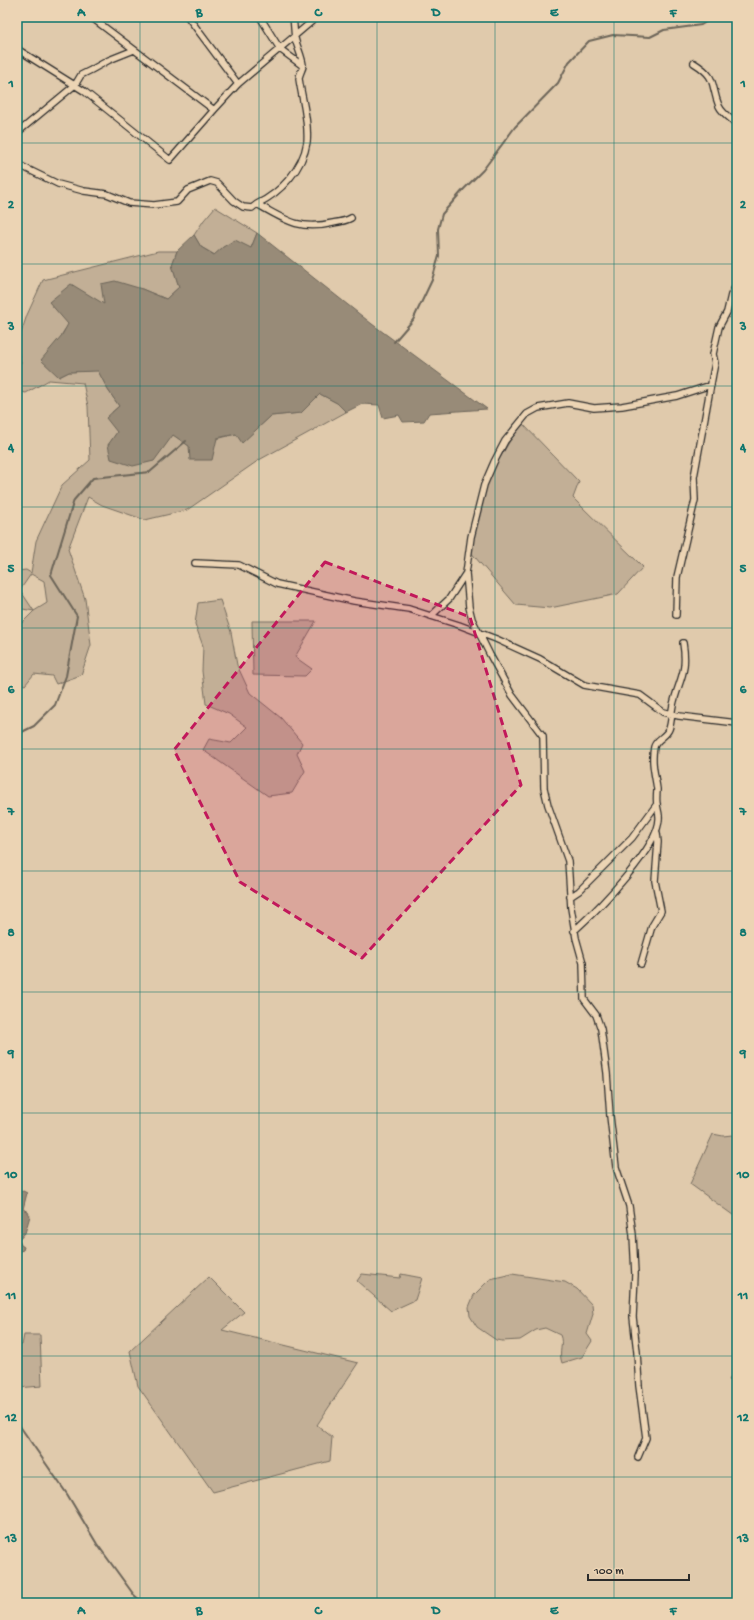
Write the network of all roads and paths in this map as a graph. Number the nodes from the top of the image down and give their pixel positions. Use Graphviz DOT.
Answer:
graph roads {
  1 [pos="91,17"];
  2 [pos="188,17"];
  3 [pos="260,17"];
  4 [pos="293,17"];
  5 [pos="317,17"];
  6 [pos="295,37"];
  7 [pos="17,49"];
  8 [pos="280,49"];
  9 [pos="134,50"];
  10 [pos="694,64"];
  11 [pos="303,66"];
  12 [pos="238,84"];
  13 [pos="75,85"];
  14 [pos="214,110"];
  15 [pos="737,124"];
  16 [pos="17,133"];
  17 [pos="17,164"];
  18 [pos="257,204"];
  19 [pos="351,218"];
  20 [pos="737,284"];
  21 [pos="711,385"];
  22 [pos="195,563"];
  23 [pos="466,573"];
  24 [pos="676,615"];
  25 [pos="430,616"];
  26 [pos="479,632"];
  27 [pos="683,643"];
  28 [pos="671,714"];
  29 [pos="737,723"];
  30 [pos="657,804"];
  31 [pos="657,833"];
  32 [pos="570,897"];
  33 [pos="574,931"];
  34 [pos="641,964"];
  35 [pos="638,1457"];
  1 -- 9 [label="street"];
  2 -- 12 [label="street"];
  3 -- 8 [label="street"];
  4 -- 6 [label="street"];
  5 -- 6 [label="street"];
  6 -- 8 [label="street"];
  6 -- 11 [label="street"];
  7 -- 13 [label="street"];
  8 -- 11 [label="street"];
  8 -- 12 [label="street"];
  9 -- 13 [label="street"];
  9 -- 14 [label="street"];
  10 -- 15 [label="street"];
  11 -- 18 [label="street"];
  12 -- 14 [label="street"];
  13 -- 14 [label="street"];
  13 -- 16 [label="street"];
  17 -- 18 [label="street"];
  18 -- 19 [label="street"];
  20 -- 21 [label="street"];
  21 -- 23 [label="street"];
  21 -- 24 [label="street"];
  22 -- 25 [label="street"];
  23 -- 25 [label="street"];
  23 -- 26 [label="street"];
  25 -- 26 [label="street"];
  26 -- 28 [label="street"];
  26 -- 32 [label="street"];
  27 -- 28 [label="street"];
  28 -- 29 [label="street"];
  28 -- 30 [label="street"];
  30 -- 31 [label="street"];
  30 -- 32 [label="street"];
  31 -- 33 [label="street"];
  31 -- 34 [label="street"];
  32 -- 33 [label="street"];
  33 -- 35 [label="street"];
}
